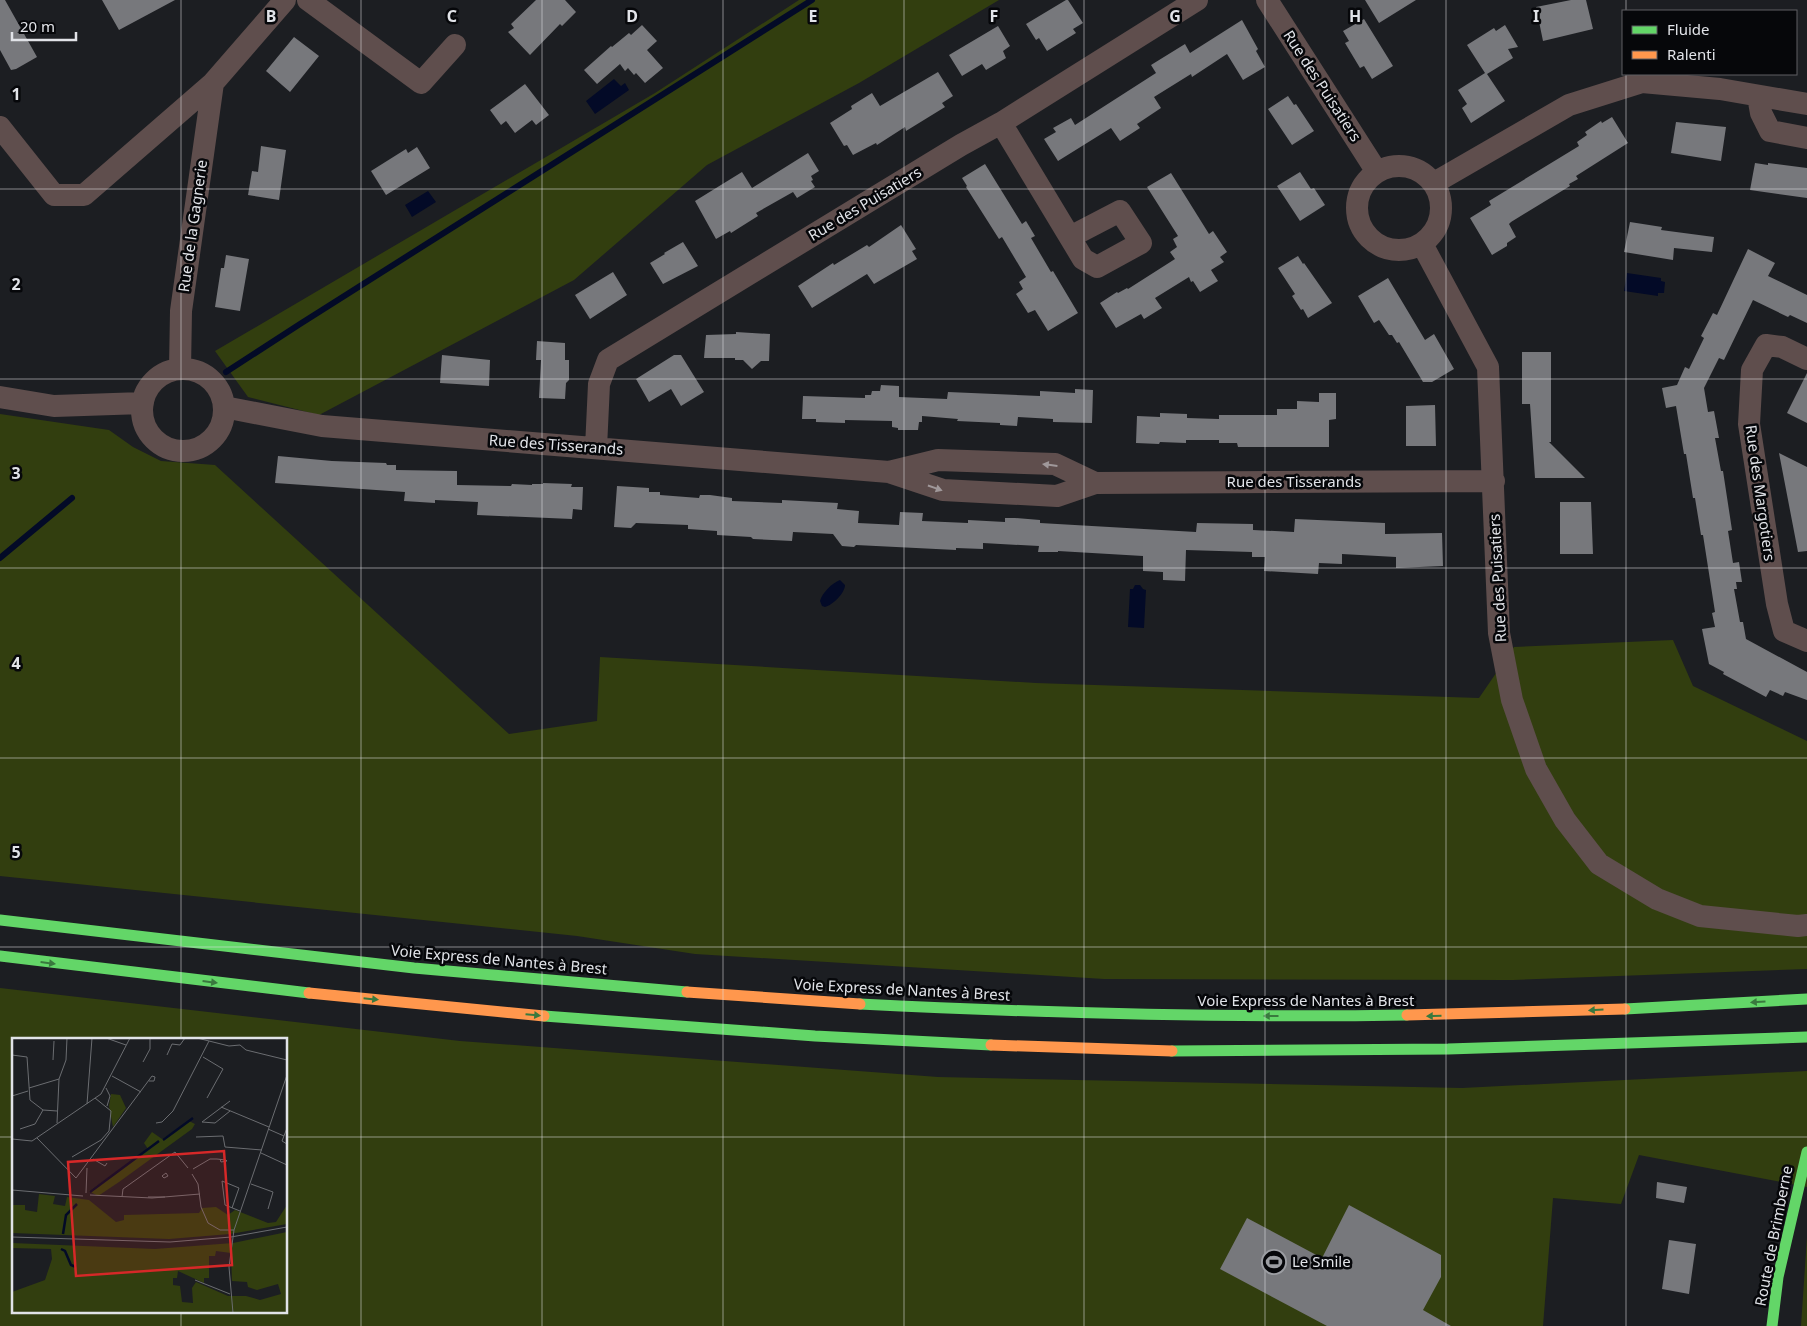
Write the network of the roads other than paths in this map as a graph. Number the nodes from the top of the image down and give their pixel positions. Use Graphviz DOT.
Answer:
graph roads {
  1 [pos="285,0"];
  2 [pos="308,0"];
  3 [pos="1197,0"];
  4 [pos="1267,0"];
  5 [pos="455,45"];
  6 [pos="213,82"];
  7 [pos="1758,96"];
  8 [pos="1807,104"];
  9 [pos="1001,123"];
  10 [pos="0,127"];
  11 [pos="1807,138"];
  12 [pos="1377,172"];
  13 [pos="1434,184"];
  14 [pos="1070,237"];
  15 [pos="1422,244"];
  16 [pos="1807,359"];
  17 [pos="180,370"];
  18 [pos="0,397"];
  19 [pos="143,403"];
  20 [pos="224,407"];
  21 [pos="596,448"];
  22 [pos="889,472"];
  23 [pos="1494,481"];
  24 [pos="1095,483"];
  25 [pos="1807,641"];
  26 [pos="0,920"];
  27 [pos="1807,925"];
  28 [pos="0,956"];
  29 [pos="1807,999"];
  30 [pos="1807,1037"];
  31 [pos="1807,1152"];
  32 [pos="1772,1326"];
  1 -- 6 [label="street"];
  2 -- 5 [label="street"];
  3 -- 9 [label="street, Rue des Puisatiers"];
  4 -- 12 [label="street, Rue des Puisatiers"];
  6 -- 10 [label="street"];
  6 -- 17 [label="street, Rue de la Gagnerie"];
  7 -- 8 [label="street"];
  7 -- 11 [label="street"];
  7 -- 13 [label="street"];
  9 -- 14 [label="street"];
  9 -- 21 [label="street, Rue des Puisatiers"];
  12 -- 13 [label="street"];
  12 -- 15 [label="street"];
  13 -- 15 [label="street"];
  15 -- 23 [label="street, Rue des Puisatiers"];
  16 -- 25 [label="street, Rue des Margotiers"];
  17 -- 19 [label="street"];
  17 -- 20 [label="street"];
  18 -- 19 [label="street"];
  19 -- 20 [label="street"];
  20 -- 21 [label="street, Rue des Tisserands"];
  21 -- 22 [label="street, Rue des Tisserands"];
  22 -- 24 [label="street, Rue des Tisserands, one-way"];
  24 -- 22 [label="street, Rue des Tisserands, one-way"];
  23 -- 24 [label="street, Rue des Tisserands"];
  23 -- 27 [label="street, Rue des Puisatiers"];
  29 -- 26 [label="main road, Voie Express de Nantes à Brest, one-way"];
  28 -- 30 [label="main road, one-way"];
  31 -- 32 [label="main road, Route de Brimberne"];
}
